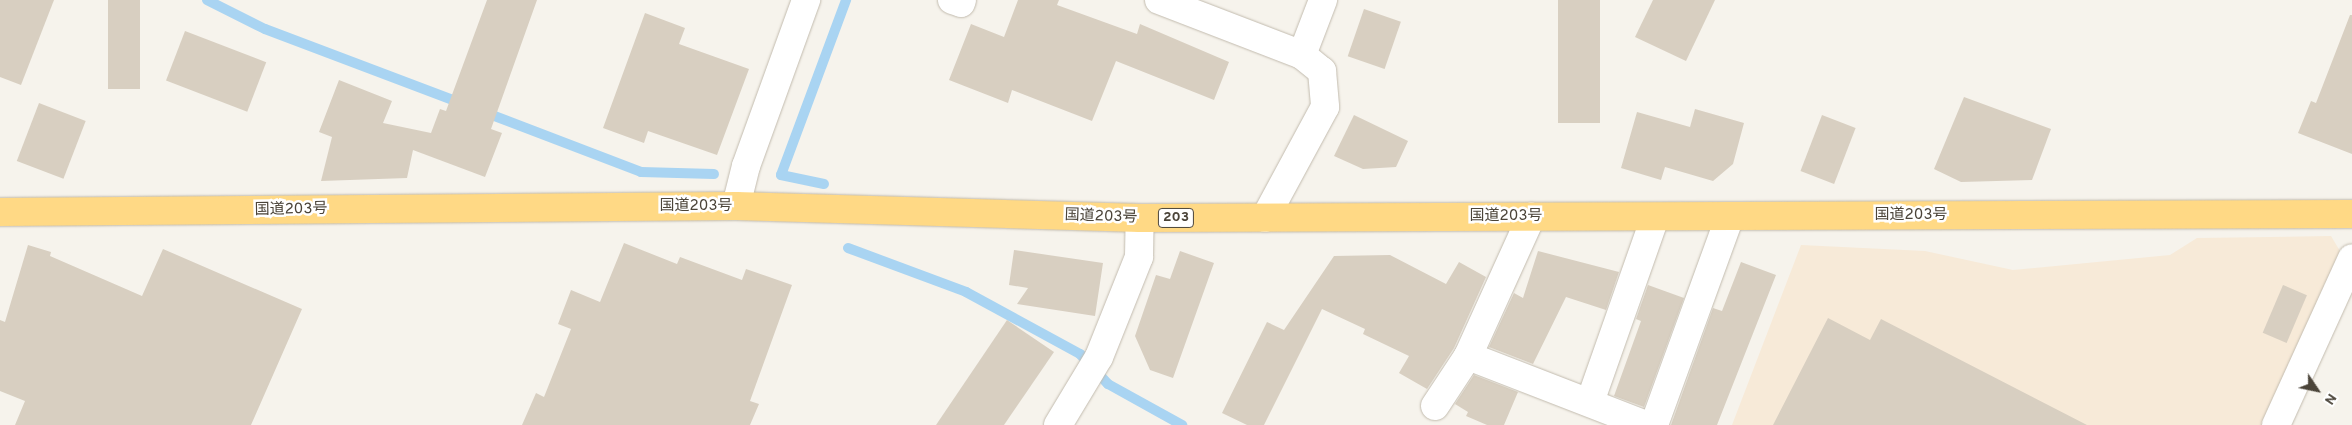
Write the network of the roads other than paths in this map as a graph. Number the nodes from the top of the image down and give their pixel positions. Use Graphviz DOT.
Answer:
graph roads {
  1 [pos="806,0"];
  2 [pos="952,0"];
  3 [pos="962,0"];
  4 [pos="1159,0"];
  5 [pos="1323,0"];
  6 [pos="1302,55"];
  7 [pos="736,206"];
  8 [pos="0,212"];
  9 [pos="2352,214"];
  10 [pos="1730,216"];
  11 [pos="1531,217"];
  12 [pos="1656,217"];
  13 [pos="1140,218"];
  14 [pos="1265,218"];
  15 [pos="2352,258"];
  16 [pos="1468,356"];
  17 [pos="1590,402"];
  18 [pos="1435,406"];
  19 [pos="1058,425"];
  20 [pos="1646,425"];
  21 [pos="1654,425"];
  22 [pos="2276,425"];
  1 -- 7 [label="street"];
  2 -- 3 [label="street"];
  4 -- 6 [label="street"];
  5 -- 6 [label="street"];
  6 -- 14 [label="street"];
  7 -- 8 [label="highway, 国道203号 / 203"];
  7 -- 13 [label="highway, 国道203号 / 203"];
  9 -- 10 [label="highway, 国道203号 / 203"];
  10 -- 12 [label="highway, 国道203号 / 203"];
  10 -- 21 [label="street"];
  11 -- 12 [label="highway, 国道203号 / 203"];
  11 -- 14 [label="highway, 国道203号 / 203"];
  11 -- 16 [label="street"];
  12 -- 17 [label="street"];
  13 -- 14 [label="highway, 国道203号 / 203"];
  13 -- 19 [label="street"];
  15 -- 22 [label="street"];
  16 -- 17 [label="street"];
  16 -- 18 [label="street"];
  17 -- 20 [label="street"];
}
